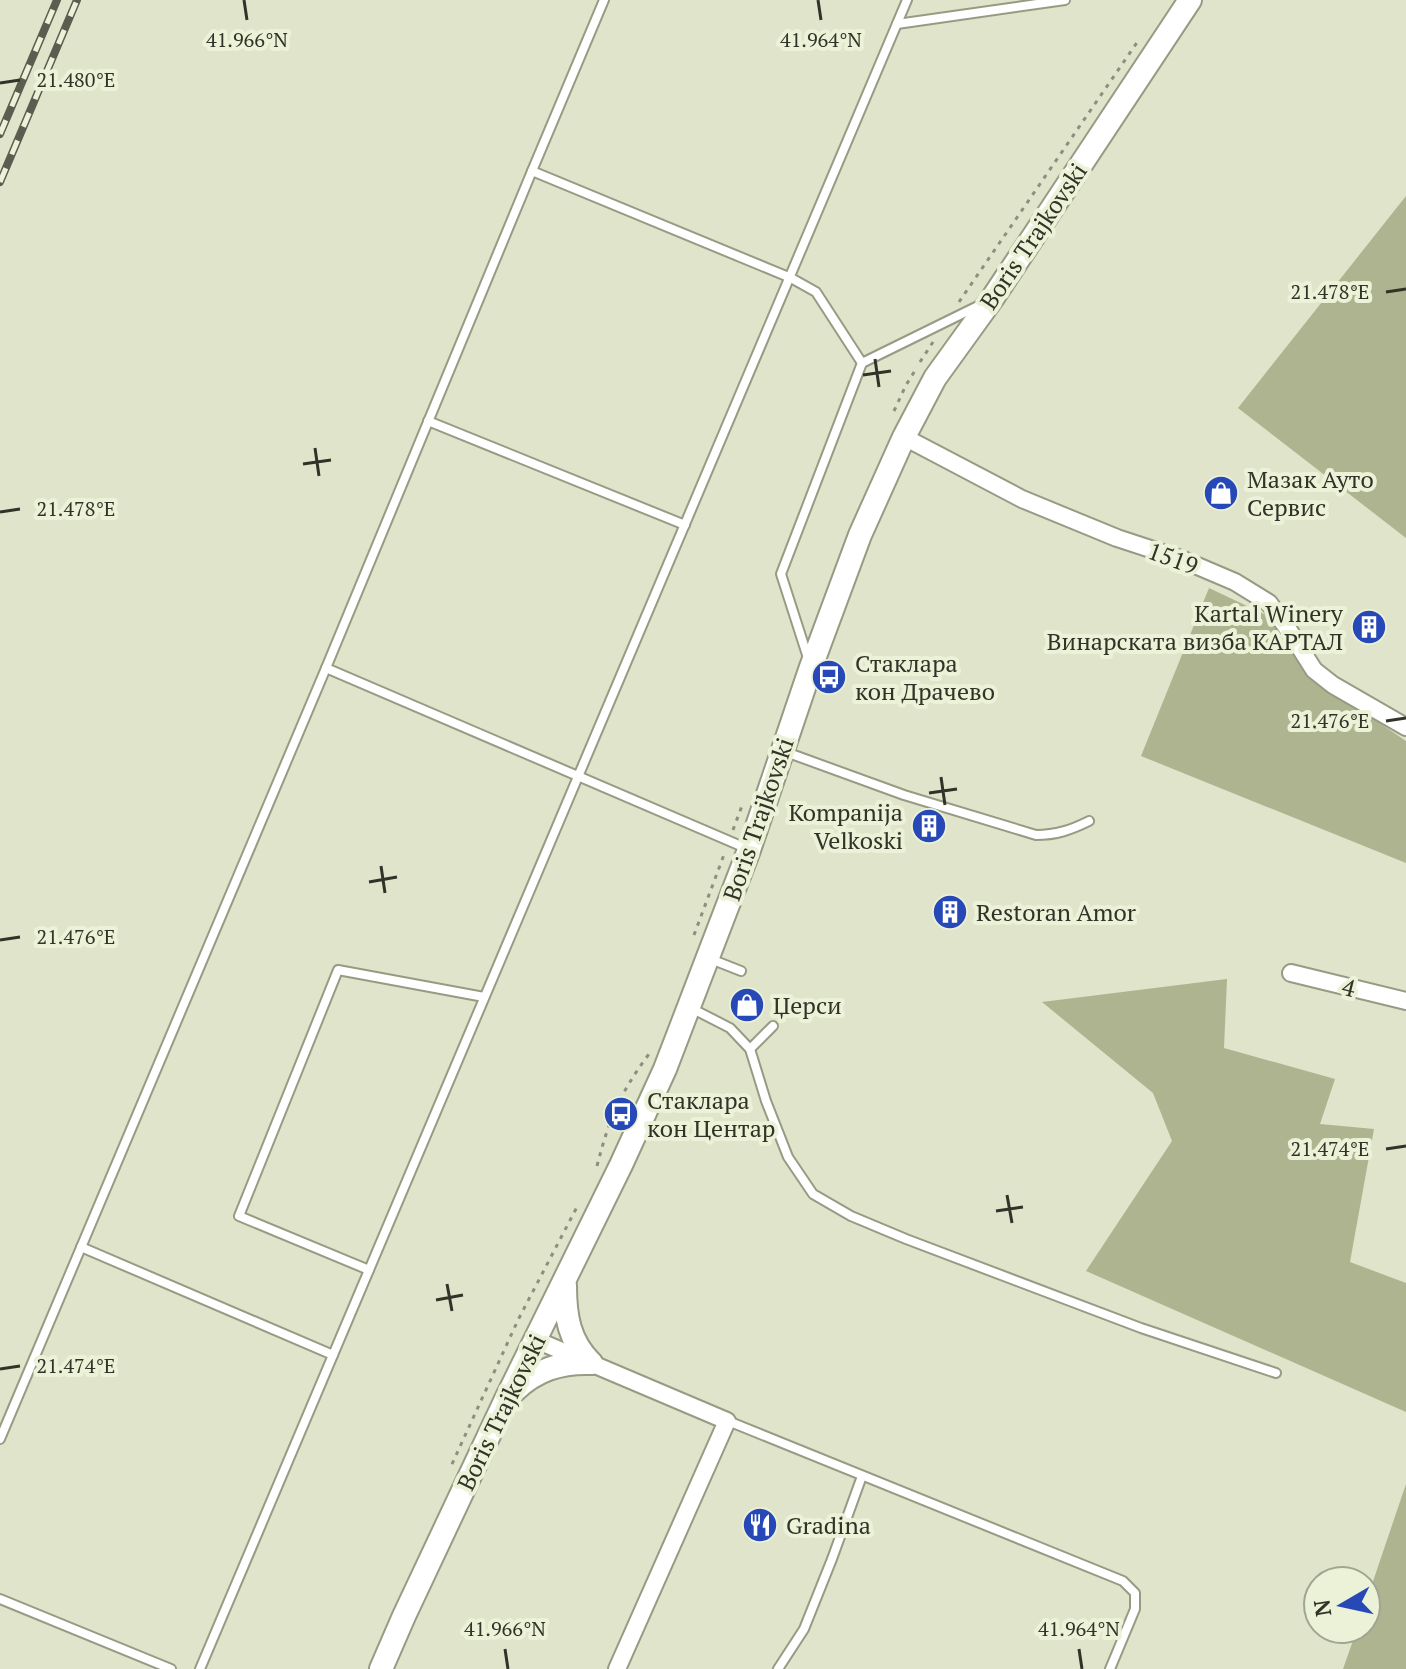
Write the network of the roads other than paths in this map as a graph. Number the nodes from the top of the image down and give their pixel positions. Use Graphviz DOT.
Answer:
graph roads {
  1 [pos="604,0"];
  2 [pos="907,0"];
  3 [pos="1065,0"];
  4 [pos="1190,0"];
  5 [pos="897,24"];
  6 [pos="532,171"];
  7 [pos="791,278"];
  8 [pos="992,299"];
  9 [pos="862,363"];
  10 [pos="428,421"];
  11 [pos="904,437"];
  12 [pos="685,525"];
  13 [pos="811,667"];
  14 [pos="326,668"];
  15 [pos="1406,727"];
  16 [pos="783,750"];
  17 [pos="578,776"];
  18 [pos="1089,821"];
  19 [pos="749,850"];
  20 [pos="707,957"];
  21 [pos="741,971"];
  22 [pos="1291,973"];
  23 [pos="484,997"];
  24 [pos="1406,1001"];
  25 [pos="689,1006"];
  26 [pos="773,1026"];
  27 [pos="750,1049"];
  28 [pos="81,1247"];
  29 [pos="369,1270"];
  30 [pos="565,1281"];
  31 [pos="536,1340"];
  32 [pos="333,1355"];
  33 [pos="591,1363"];
  34 [pos="1276,1373"];
  35 [pos="507,1397"];
  36 [pos="727,1421"];
  37 [pos="0,1439"];
  38 [pos="862,1476"];
  39 [pos="0,1599"];
  40 [pos="171,1669"];
  41 [pos="200,1669"];
  42 [pos="381,1669"];
  43 [pos="617,1669"];
  44 [pos="778,1669"];
  45 [pos="1110,1669"];
  1 -- 6 [label="lane"];
  2 -- 5 [label="lane"];
  3 -- 5 [label="lane"];
  4 -- 8 [label="main road, Boris Trajkovski"];
  5 -- 7 [label="lane"];
  6 -- 7 [label="lane"];
  6 -- 10 [label="lane"];
  7 -- 9 [label="lane"];
  7 -- 12 [label="lane"];
  8 -- 9 [label="lane"];
  8 -- 11 [label="main road, Boris Trajkovski"];
  9 -- 13 [label="lane"];
  10 -- 12 [label="lane"];
  10 -- 14 [label="lane"];
  11 -- 13 [label="main road, Boris Trajkovski"];
  11 -- 15 [label="street, 1519"];
  12 -- 17 [label="lane"];
  13 -- 16 [label="main road, Boris Trajkovski"];
  14 -- 17 [label="lane"];
  14 -- 28 [label="lane"];
  16 -- 18 [label="lane"];
  16 -- 19 [label="main road, Boris Trajkovski"];
  17 -- 19 [label="lane"];
  17 -- 23 [label="lane"];
  19 -- 20 [label="main road, Boris Trajkovski"];
  20 -- 21 [label="lane"];
  20 -- 25 [label="main road, Boris Trajkovski"];
  22 -- 24 [label="street, 4"];
  23 -- 29 [label="lane"];
  23 -- 29 [label="lane"];
  25 -- 27 [label="lane"];
  25 -- 30 [label="main road, Boris Trajkovski"];
  26 -- 27 [label="lane"];
  27 -- 34 [label="lane"];
  28 -- 32 [label="lane"];
  28 -- 37 [label="lane"];
  29 -- 32 [label="lane"];
  30 -- 31 [label="main road, Boris Trajkovski"];
  30 -- 33 [label="main road"];
  31 -- 33 [label="street"];
  31 -- 35 [label="main road, Boris Trajkovski"];
  32 -- 41 [label="lane"];
  33 -- 35 [label="main road"];
  33 -- 36 [label="street"];
  35 -- 42 [label="main road, Boris Trajkovski"];
  36 -- 38 [label="lane"];
  36 -- 43 [label="street"];
  38 -- 44 [label="lane"];
  38 -- 45 [label="lane"];
  39 -- 40 [label="lane"];
}
